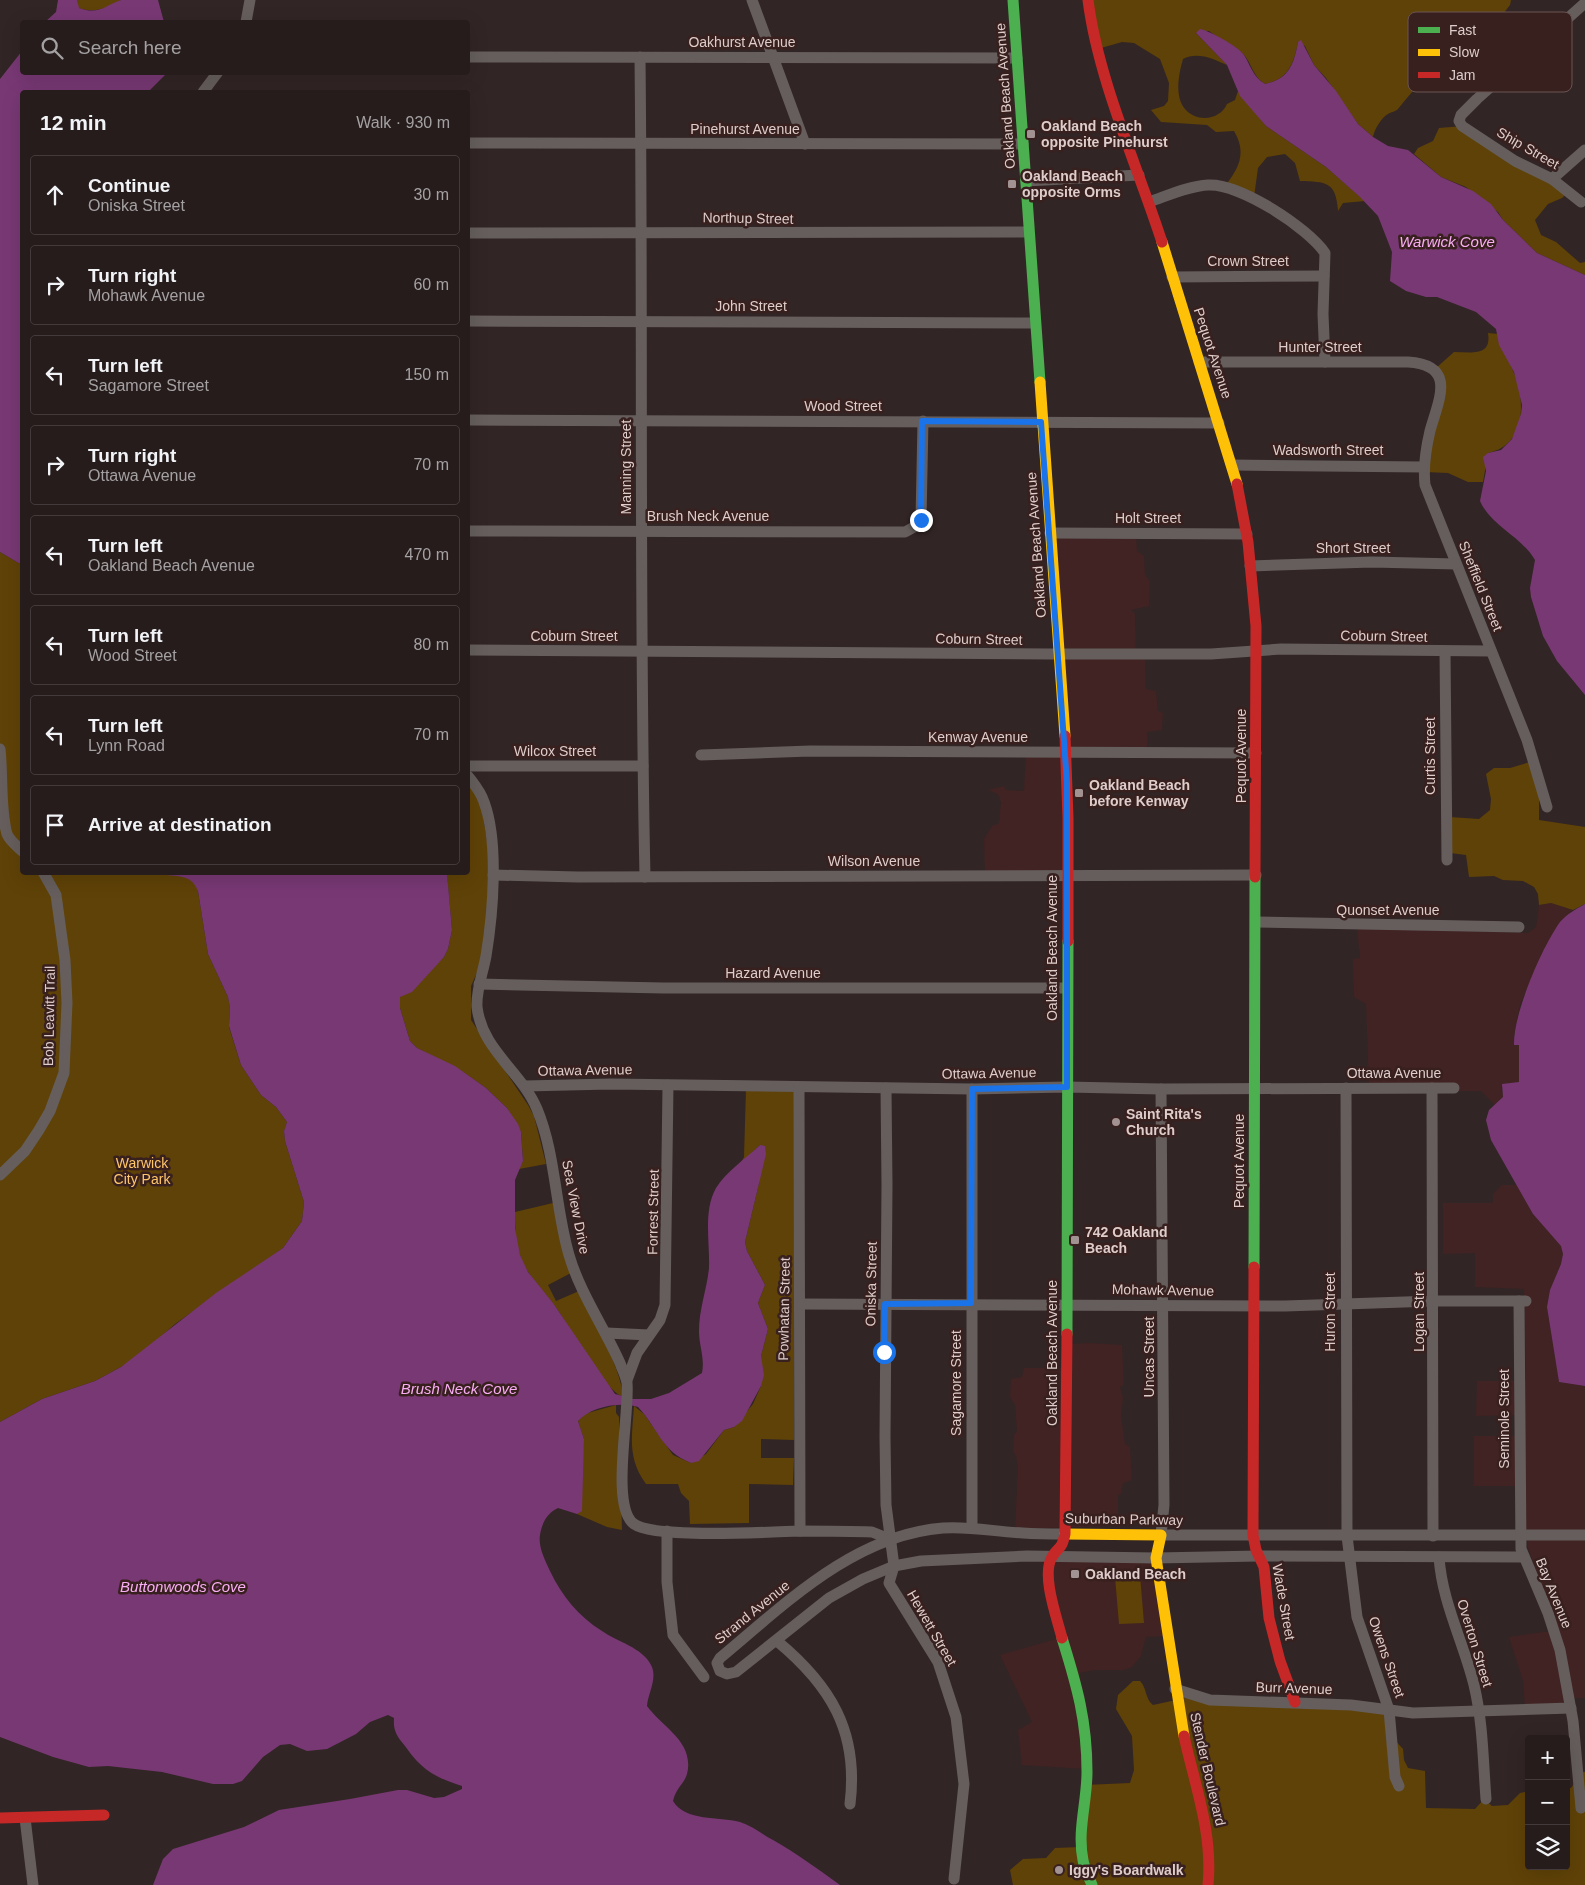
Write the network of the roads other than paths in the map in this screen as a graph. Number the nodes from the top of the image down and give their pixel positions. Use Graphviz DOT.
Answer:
graph roads {
  1 [pos="250,0"];
  2 [pos="752,0"];
  3 [pos="1013,0"];
  4 [pos="1088,0"];
  5 [pos="1585,3"];
  6 [pos="1572,15"];
  7 [pos="246,20"];
  8 [pos="772,56"];
  9 [pos="470,57"];
  10 [pos="640,57"];
  11 [pos="1017,58"];
  12 [pos="216,75"];
  13 [pos="204,90"];
  14 [pos="1486,92"];
  15 [pos="470,143"];
  16 [pos="641,144"];
  17 [pos="805,144"];
  18 [pos="1023,144"];
  19 [pos="1585,150"];
  20 [pos="1139,175"];
  21 [pos="1552,179"];
  22 [pos="1026,181"];
  23 [pos="1149,202"];
  24 [pos="1581,202"];
  25 [pos="643,232"];
  26 [pos="1028,232"];
  27 [pos="470,233"];
  28 [pos="1324,276"];
  29 [pos="1172,277"];
  30 [pos="470,321"];
  31 [pos="642,322"];
  32 [pos="1035,323"];
  33 [pos="1200,362"];
  34 [pos="1325,362"];
  35 [pos="1437,373"];
  36 [pos="470,420"];
  37 [pos="641,421"];
  38 [pos="922,421"];
  39 [pos="1041,422"];
  40 [pos="1219,422"];
  41 [pos="1232,465"];
  42 [pos="1424,467"];
  43 [pos="640,531"];
  44 [pos="470,532"];
  45 [pos="1050,533"];
  46 [pos="1246,534"];
  47 [pos="1456,564"];
  48 [pos="1250,566"];
  49 [pos="470,650"];
  50 [pos="643,651"];
  51 [pos="1445,651"];
  52 [pos="1491,651"];
  53 [pos="1256,652"];
  54 [pos="1058,654"];
  55 [pos="0,749"];
  56 [pos="1066,752"];
  57 [pos="1256,753"];
  58 [pos="701,755"];
  59 [pos="470,766"];
  60 [pos="643,766"];
  61 [pos="470,779"];
  62 [pos="1547,807"];
  63 [pos="20,849"];
  64 [pos="1447,860"];
  65 [pos="45,875"];
  66 [pos="493,875"];
  67 [pos="1067,876"];
  68 [pos="1256,876"];
  69 [pos="645,877"];
  70 [pos="1256,922"];
  71 [pos="1519,927"];
  72 [pos="479,984"];
  73 [pos="1067,988"];
  74 [pos="668,1085"];
  75 [pos="525,1086"];
  76 [pos="1067,1087"];
  77 [pos="799,1088"];
  78 [pos="886,1088"];
  79 [pos="1254,1088"];
  80 [pos="1346,1088"];
  81 [pos="1432,1088"];
  82 [pos="1454,1088"];
  83 [pos="972,1089"];
  84 [pos="1161,1089"];
  85 [pos="0,1175"];
  86 [pos="1434,1301"];
  87 [pos="1523,1301"];
  88 [pos="971,1303"];
  89 [pos="800,1304"];
  90 [pos="885,1304"];
  91 [pos="1067,1304"];
  92 [pos="1345,1304"];
  93 [pos="1163,1305"];
  94 [pos="1254,1305"];
  95 [pos="607,1333"];
  96 [pos="649,1335"];
  97 [pos="627,1380"];
  98 [pos="972,1527"];
  99 [pos="667,1531"];
  100 [pos="800,1531"];
  101 [pos="1065,1534"];
  102 [pos="1162,1534"];
  103 [pos="1585,1535"];
  104 [pos="1253,1536"];
  105 [pos="1347,1536"];
  106 [pos="1433,1536"];
  107 [pos="1520,1537"];
  108 [pos="892,1540"];
  109 [pos="1259,1556"];
  110 [pos="1349,1556"];
  111 [pos="1052,1557"];
  112 [pos="1439,1557"];
  113 [pos="1523,1557"];
  114 [pos="1156,1558"];
  115 [pos="894,1566"];
  116 [pos="776,1641"];
  117 [pos="704,1677"];
  118 [pos="1175,1689"];
  119 [pos="1295,1702"];
  120 [pos="1571,1708"];
  121 [pos="1389,1710"];
  122 [pos="1479,1712"];
  123 [pos="1399,1786"];
  124 [pos="1486,1798"];
  125 [pos="850,1804"];
  126 [pos="1581,1808"];
  127 [pos="104,1815"];
  128 [pos="0,1818"];
  129 [pos="25,1818"];
  130 [pos="954,1879"];
  131 [pos="33,1885"];
  132 [pos="1092,1885"];
  133 [pos="1208,1885"];
  1 -- 7 [label="street"];
  2 -- 8 [label="street"];
  3 -- 11 [label="street, Oakland Beach Avenue"];
  4 -- 20 [label="street, Pequot Avenue"];
  5 -- 6 [label="street, Ship Street"];
  8 -- 10 [label="street, Oakhurst Avenue"];
  8 -- 11 [label="street, Oakhurst Avenue"];
  8 -- 17 [label="street"];
  9 -- 10 [label="street, Oakhurst Avenue"];
  10 -- 16 [label="street, Manning Street"];
  11 -- 18 [label="street, Oakland Beach Avenue"];
  12 -- 13 [label="street"];
  14 -- 21 [label="street, Ship Street"];
  15 -- 16 [label="street, Pinehurst Avenue"];
  16 -- 17 [label="street, Pinehurst Avenue"];
  16 -- 25 [label="street, Manning Street"];
  17 -- 18 [label="street, Pinehurst Avenue"];
  18 -- 22 [label="street, Oakland Beach Avenue"];
  19 -- 21 [label="street"];
  20 -- 22 [label="street"];
  20 -- 23 [label="street, Pequot Avenue"];
  21 -- 24 [label="street, Ship Street"];
  22 -- 26 [label="street, Oakland Beach Avenue"];
  23 -- 28 [label="street"];
  23 -- 29 [label="street, Pequot Avenue"];
  25 -- 26 [label="street, Northup Street"];
  25 -- 27 [label="street, Northup Street"];
  25 -- 31 [label="street, Manning Street"];
  26 -- 32 [label="street, Oakland Beach Avenue"];
  28 -- 29 [label="street, Crown Street"];
  28 -- 34 [label="street"];
  29 -- 33 [label="street, Pequot Avenue"];
  30 -- 31 [label="street, John Street"];
  31 -- 32 [label="street, John Street"];
  31 -- 37 [label="street, Manning Street"];
  32 -- 39 [label="street, Oakland Beach Avenue"];
  33 -- 34 [label="street, Hunter Street"];
  33 -- 40 [label="street, Pequot Avenue"];
  34 -- 35 [label="street, Hunter Street"];
  35 -- 42 [label="street, Sheffield Street"];
  36 -- 37 [label="street, Wood Street"];
  37 -- 38 [label="street, Wood Street"];
  37 -- 43 [label="street, Manning Street"];
  38 -- 39 [label="street, Wood Street"];
  38 -- 43 [label="street, Brush Neck Avenue"];
  39 -- 40 [label="street, Wood Street"];
  39 -- 45 [label="street, Oakland Beach Avenue"];
  40 -- 41 [label="street, Pequot Avenue"];
  41 -- 42 [label="street, Wadsworth Street"];
  41 -- 46 [label="street, Pequot Avenue"];
  42 -- 47 [label="street, Sheffield Street"];
  43 -- 44 [label="street, Brush Neck Avenue"];
  43 -- 50 [label="street, Manning Street"];
  45 -- 46 [label="street, Holt Street"];
  45 -- 54 [label="street, Oakland Beach Avenue"];
  46 -- 48 [label="street, Pequot Avenue"];
  47 -- 48 [label="street, Short Street"];
  47 -- 52 [label="street, Sheffield Street"];
  48 -- 53 [label="street, Pequot Avenue"];
  49 -- 50 [label="street, Coburn Street"];
  50 -- 54 [label="street, Coburn Street"];
  50 -- 60 [label="street, Manning Street"];
  51 -- 52 [label="street, Coburn Street"];
  51 -- 53 [label="street, Coburn Street"];
  51 -- 64 [label="street, Curtis Street"];
  52 -- 62 [label="street, Sheffield Street"];
  53 -- 54 [label="street, Coburn Street"];
  53 -- 57 [label="street, Pequot Avenue"];
  54 -- 56 [label="street, Oakland Beach Avenue"];
  55 -- 63 [label="street"];
  56 -- 57 [label="street, Kenway Avenue"];
  56 -- 58 [label="street, Kenway Avenue"];
  56 -- 67 [label="street, Oakland Beach Avenue"];
  57 -- 68 [label="street, Pequot Avenue"];
  59 -- 60 [label="street, Wilcox Street"];
  60 -- 69 [label="street, Manning Street"];
  61 -- 66 [label="street, Sea View Drive"];
  65 -- 85 [label="street, Bob Leavitt Trail"];
  66 -- 69 [label="street, Wilson Avenue"];
  66 -- 72 [label="street, Sea View Drive"];
  67 -- 68 [label="street, Wilson Avenue"];
  67 -- 69 [label="street, Wilson Avenue"];
  67 -- 73 [label="street, Oakland Beach Avenue"];
  68 -- 70 [label="street, Pequot Avenue"];
  70 -- 71 [label="street, Quonset Avenue"];
  70 -- 79 [label="street, Pequot Avenue"];
  72 -- 73 [label="street, Hazard Avenue"];
  72 -- 75 [label="street, Sea View Drive"];
  73 -- 76 [label="street, Oakland Beach Avenue"];
  74 -- 75 [label="street, Ottawa Avenue"];
  74 -- 77 [label="street, Ottawa Avenue"];
  74 -- 96 [label="street, Forrest Street"];
  75 -- 95 [label="street, Sea View Drive"];
  76 -- 83 [label="street, Ottawa Avenue"];
  76 -- 84 [label="street, Ottawa Avenue"];
  76 -- 91 [label="street, Oakland Beach Avenue"];
  77 -- 78 [label="street, Ottawa Avenue"];
  77 -- 89 [label="street, Powhatan Street"];
  78 -- 83 [label="street, Ottawa Avenue"];
  78 -- 90 [label="street, Oniska Street"];
  79 -- 80 [label="street, Ottawa Avenue"];
  79 -- 84 [label="street, Ottawa Avenue"];
  79 -- 94 [label="street, Pequot Avenue"];
  80 -- 81 [label="street, Ottawa Avenue"];
  80 -- 92 [label="street, Huron Street"];
  81 -- 82 [label="street, Ottawa Avenue"];
  81 -- 86 [label="street, Logan Street"];
  83 -- 88 [label="street, Sagamore Street"];
  84 -- 93 [label="street, Uncas Street"];
  86 -- 87 [label="street, Mohawk Avenue"];
  86 -- 92 [label="street, Mohawk Avenue"];
  86 -- 106 [label="street, Logan Street"];
  87 -- 107 [label="street, Seminole Street"];
  88 -- 90 [label="street, Mohawk Avenue"];
  88 -- 91 [label="street, Mohawk Avenue"];
  88 -- 98 [label="street, Sagamore Street"];
  89 -- 90 [label="street, Mohawk Avenue"];
  89 -- 100 [label="street, Powhatan Street"];
  90 -- 108 [label="street, Oniska Street"];
  91 -- 93 [label="street, Mohawk Avenue"];
  91 -- 101 [label="street, Oakland Beach Avenue"];
  92 -- 94 [label="street, Mohawk Avenue"];
  92 -- 105 [label="street, Huron Street"];
  93 -- 94 [label="street, Mohawk Avenue"];
  93 -- 102 [label="street, Uncas Street"];
  94 -- 104 [label="street, Pequot Avenue"];
  95 -- 96 [label="street"];
  95 -- 97 [label="street, Sea View Drive"];
  96 -- 97 [label="street, Forrest Street"];
  97 -- 99 [label="street, Sea View Drive"];
  98 -- 101 [label="street, Suburban Parkway"];
  98 -- 108 [label="street, Suburban Parkway"];
  99 -- 100 [label="street"];
  99 -- 117 [label="street"];
  100 -- 108 [label="street"];
  101 -- 102 [label="street, Suburban Parkway"];
  101 -- 111 [label="street, Oakland Beach Avenue"];
  102 -- 104 [label="street, Suburban Parkway"];
  102 -- 114 [label="street"];
  103 -- 107 [label="street, Suburban Parkway"];
  104 -- 105 [label="street, Suburban Parkway"];
  104 -- 109 [label="street, Wade Street"];
  105 -- 106 [label="street, Suburban Parkway"];
  105 -- 110 [label="street, Owens Street"];
  106 -- 107 [label="street, Suburban Parkway"];
  107 -- 113 [label="street, Bay Avenue"];
  108 -- 115 [label="street, Hewett Street"];
  108 -- 116 [label="street, Strand Avenue"];
  109 -- 110 [label="street"];
  109 -- 114 [label="street"];
  109 -- 119 [label="street, Wade Street"];
  110 -- 112 [label="street"];
  110 -- 121 [label="street, Owens Street"];
  111 -- 114 [label="street"];
  111 -- 115 [label="street"];
  111 -- 132 [label="street, Oakland Beach Avenue"];
  112 -- 113 [label="street"];
  112 -- 122 [label="street, Overton Street"];
  113 -- 120 [label="street, Bay Avenue"];
  114 -- 118 [label="street"];
  115 -- 116 [label="street, Strand Avenue"];
  115 -- 130 [label="street, Hewett Street"];
  116 -- 125 [label="street"];
  118 -- 119 [label="street, Burr Avenue"];
  118 -- 133 [label="street, Stender Boulevard"];
  119 -- 121 [label="street, Burr Avenue"];
  120 -- 122 [label="street, Burr Avenue"];
  120 -- 126 [label="street, Bay Avenue"];
  121 -- 122 [label="street, Burr Avenue"];
  121 -- 123 [label="street, Owens Street"];
  122 -- 124 [label="street, Overton Street"];
  127 -- 129 [label="street"];
  128 -- 129 [label="street"];
  129 -- 131 [label="street"];
}
